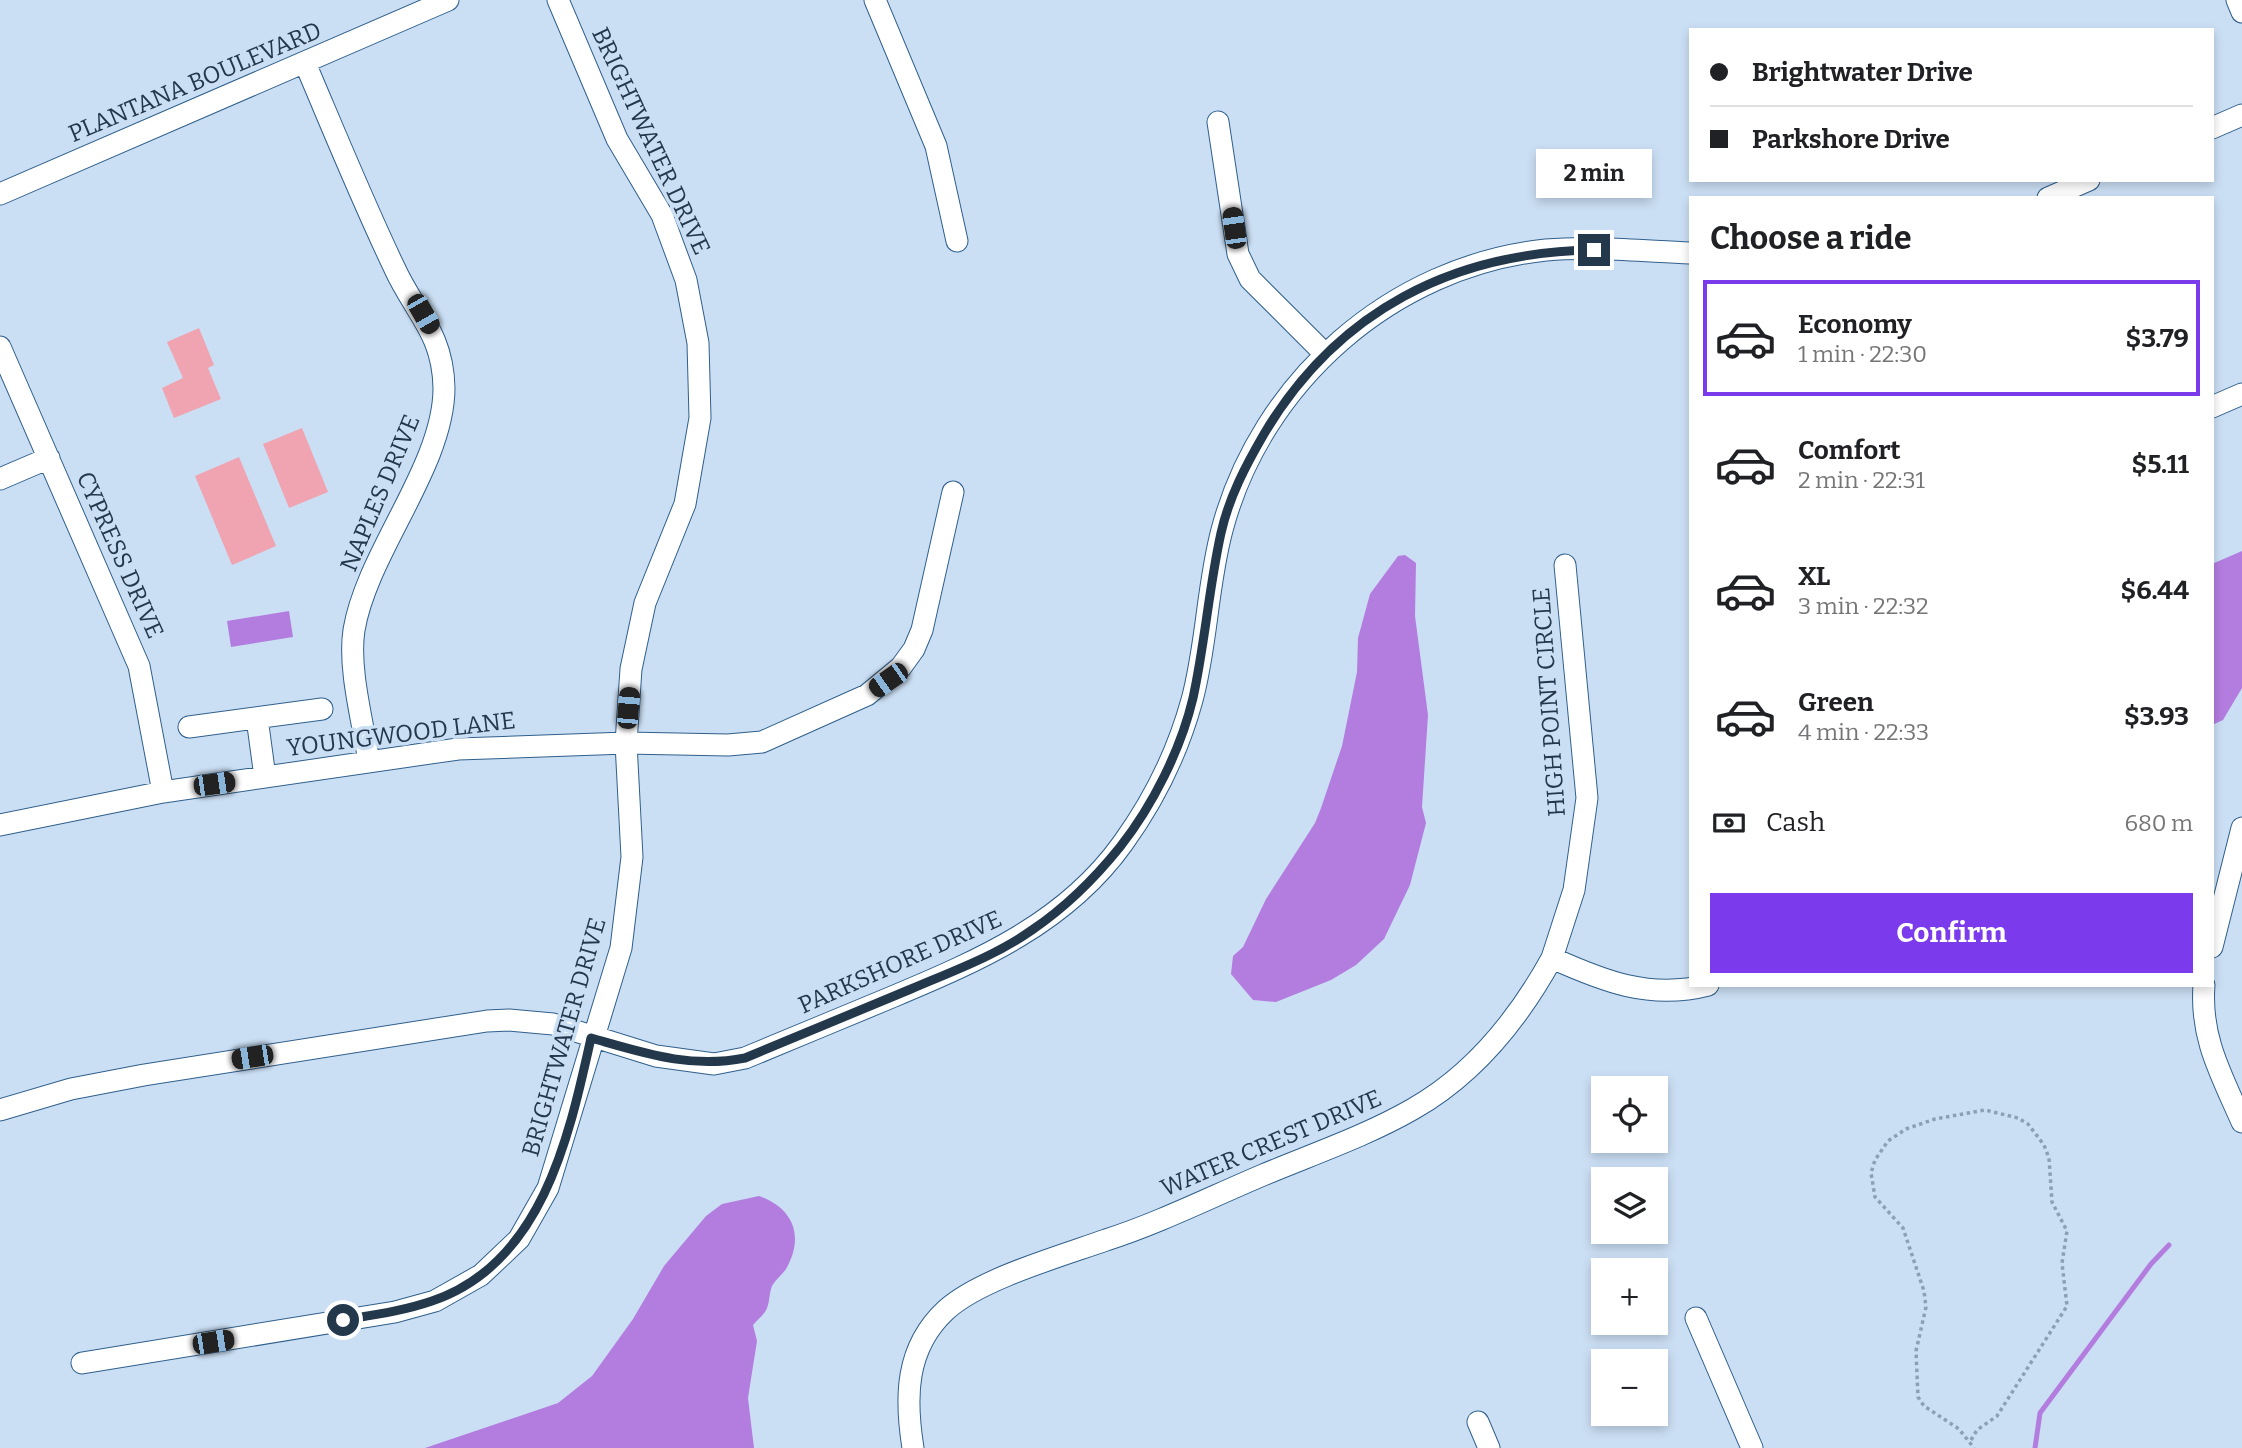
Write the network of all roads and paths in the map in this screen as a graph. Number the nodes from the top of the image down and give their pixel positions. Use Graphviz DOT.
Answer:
graph roads {
  1 [pos="448,0"];
  2 [pos="558,0"];
  3 [pos="875,0"];
  4 [pos="2237,0"];
  5 [pos="2242,12"];
  6 [pos="305,63"];
  7 [pos="2242,116"];
  8 [pos="1218,122"];
  9 [pos="2214,127"];
  10 [pos="2084,182"];
  11 [pos="0,194"];
  12 [pos="2053,196"];
  13 [pos="957,241"];
  14 [pos="1689,253"];
  15 [pos="0,347"];
  16 [pos="1324,354"];
  17 [pos="2242,394"];
  18 [pos="2214,406"];
  19 [pos="49,458"];
  20 [pos="0,479"];
  21 [pos="953,492"];
  22 [pos="1565,565"];
  23 [pos="322,709"];
  24 [pos="257,718"];
  25 [pos="189,727"];
  26 [pos="626,743"];
  27 [pos="369,762"];
  28 [pos="265,776"];
  29 [pos="163,792"];
  30 [pos="0,825"];
  31 [pos="2242,828"];
  32 [pos="2227,888"];
  33 [pos="2214,939"];
  34 [pos="1552,958"];
  35 [pos="1696,987"];
  36 [pos="2204,987"];
  37 [pos="591,1038"];
  38 [pos="0,1110"];
  39 [pos="2242,1122"];
  40 [pos="1696,1318"];
  41 [pos="82,1363"];
  42 [pos="1478,1422"];
  43 [pos="1970,1440"];
  44 [pos="913,1448"];
  45 [pos="1489,1448"];
  46 [pos="1752,1448"];
  47 [pos="1974,1448"];
  1 -- 6 [label="street, PLANTANA BOULEVARD"];
  2 -- 26 [label="street, BRIGHTWATER DRIVE"];
  3 -- 13 [label="street"];
  4 -- 5 [label="street"];
  6 -- 11 [label="street, PLANTANA BOULEVARD"];
  6 -- 27 [label="street, NAPLES DRIVE"];
  7 -- 9 [label="street"];
  8 -- 16 [label="street"];
  10 -- 12 [label="street"];
  14 -- 16 [label="street, PARKSHORE DRIVE"];
  15 -- 19 [label="street, CYPRESS DRIVE"];
  16 -- 37 [label="street, PARKSHORE DRIVE"];
  17 -- 18 [label="street"];
  19 -- 20 [label="street"];
  19 -- 29 [label="street, CYPRESS DRIVE"];
  21 -- 26 [label="street, YOUNGWOOD LANE"];
  22 -- 34 [label="street, HIGH POINT CIRCLE"];
  23 -- 24 [label="street"];
  24 -- 25 [label="street"];
  24 -- 28 [label="street"];
  26 -- 27 [label="street, YOUNGWOOD LANE"];
  26 -- 37 [label="street, BRIGHTWATER DRIVE"];
  27 -- 28 [label="street, YOUNGWOOD LANE"];
  28 -- 29 [label="street, YOUNGWOOD LANE"];
  29 -- 30 [label="street, YOUNGWOOD LANE"];
  31 -- 32 [label="street"];
  32 -- 33 [label="street"];
  34 -- 35 [label="street"];
  34 -- 44 [label="street, WATER CREST DRIVE"];
  36 -- 39 [label="street"];
  37 -- 38 [label="street, PARKSHORE DRIVE"];
  37 -- 41 [label="street, BRIGHTWATER DRIVE"];
  40 -- 46 [label="street"];
  42 -- 45 [label="street"];
  43 -- 43 [label="path"];
  43 -- 47 [label="path"];
}
